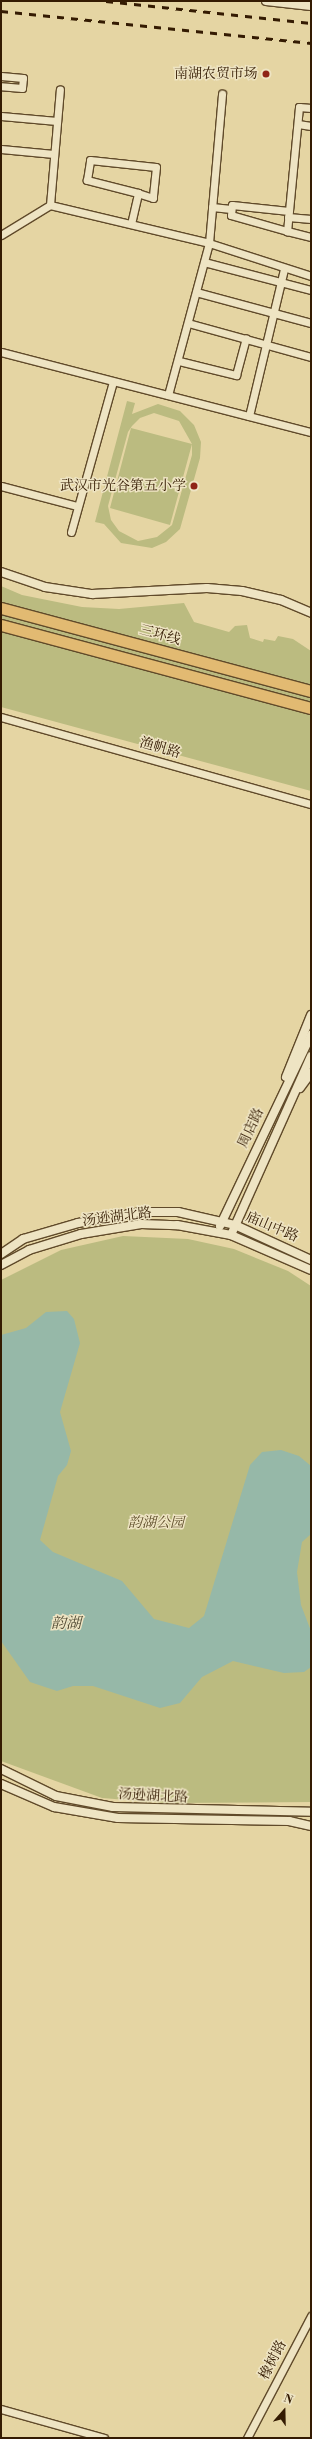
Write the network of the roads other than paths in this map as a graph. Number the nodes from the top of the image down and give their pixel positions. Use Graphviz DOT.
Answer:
graph roads {
  1 [pos="266,1"];
  2 [pos="298,3"];
  3 [pos="311,6"];
  4 [pos="1,76"];
  5 [pos="1,86"];
  6 [pos="60,89"];
  7 [pos="222,94"];
  8 [pos="311,108"];
  9 [pos="1,116"];
  10 [pos="57,121"];
  11 [pos="298,124"];
  12 [pos="311,126"];
  13 [pos="1,149"];
  14 [pos="54,154"];
  15 [pos="138,194"];
  16 [pos="50,204"];
  17 [pos="212,206"];
  18 [pos="231,209"];
  19 [pos="288,214"];
  20 [pos="311,219"];
  21 [pos="131,224"];
  22 [pos="287,231"];
  23 [pos="1,235"];
  24 [pos="311,237"];
  25 [pos="209,244"];
  26 [pos="204,262"];
  27 [pos="284,269"];
  28 [pos="311,276"];
  29 [pos="283,283"];
  30 [pos="311,290"];
  31 [pos="196,292"];
  32 [pos="276,314"];
  33 [pos="311,323"];
  34 [pos="188,324"];
  35 [pos="246,338"];
  36 [pos="268,345"];
  37 [pos="1,352"];
  38 [pos="311,357"];
  39 [pos="179,361"];
  40 [pos="113,382"];
  41 [pos="168,395"];
  42 [pos="249,416"];
  43 [pos="311,432"];
  44 [pos="1,486"];
  45 [pos="78,506"];
  46 [pos="71,532"];
  47 [pos="1,572"];
  48 [pos="1,608"];
  49 [pos="311,613"];
  50 [pos="1,625"];
  51 [pos="311,691"];
  52 [pos="311,708"];
  53 [pos="1,717"];
  54 [pos="311,804"];
  55 [pos="311,1015"];
  56 [pos="310,1036"];
  57 [pos="311,1056"];
  58 [pos="311,1073"];
  59 [pos="282,1093"];
  60 [pos="293,1098"];
  61 [pos="222,1222"];
  62 [pos="235,1225"];
  63 [pos="218,1233"];
  64 [pos="231,1235"];
  65 [pos="1,1254"];
  66 [pos="311,1260"];
  67 [pos="1,1265"];
  68 [pos="311,1270"];
  69 [pos="1,1770"];
  70 [pos="1,1784"];
  71 [pos="311,1812"];
  72 [pos="311,1826"];
  73 [pos="311,2316"];
  74 [pos="1,2409"];
  75 [pos="104,2438"];
  76 [pos="247,2438"];
  1 -- 2 [label="street"];
  2 -- 3 [label="street"];
  4 -- 5 [label="street"];
  6 -- 10 [label="street"];
  7 -- 17 [label="street"];
  8 -- 11 [label="street"];
  9 -- 10 [label="street"];
  10 -- 14 [label="street"];
  11 -- 12 [label="street"];
  11 -- 19 [label="street"];
  13 -- 14 [label="street"];
  14 -- 16 [label="street"];
  15 -- 15 [label="street"];
  15 -- 21 [label="street"];
  16 -- 21 [label="street"];
  16 -- 23 [label="street"];
  17 -- 18 [label="street"];
  17 -- 25 [label="street"];
  18 -- 19 [label="street"];
  18 -- 22 [label="street"];
  19 -- 20 [label="street"];
  19 -- 22 [label="street"];
  21 -- 25 [label="street"];
  22 -- 24 [label="street"];
  25 -- 26 [label="street"];
  25 -- 27 [label="street"];
  26 -- 29 [label="street"];
  26 -- 31 [label="street"];
  27 -- 28 [label="street"];
  27 -- 29 [label="street"];
  29 -- 30 [label="street"];
  29 -- 32 [label="street"];
  31 -- 32 [label="street"];
  31 -- 34 [label="street"];
  32 -- 33 [label="street"];
  32 -- 36 [label="street"];
  34 -- 35 [label="street"];
  34 -- 39 [label="street"];
  35 -- 36 [label="street"];
  35 -- 39 [label="street"];
  36 -- 38 [label="street"];
  36 -- 42 [label="street"];
  37 -- 40 [label="street"];
  39 -- 41 [label="street"];
  40 -- 41 [label="street"];
  40 -- 45 [label="street"];
  41 -- 42 [label="street"];
  42 -- 43 [label="street"];
  44 -- 45 [label="street"];
  45 -- 46 [label="street"];
  47 -- 49 [label="street"];
  48 -- 51 [label="highway, 三环线"];
  50 -- 52 [label="highway"];
  53 -- 54 [label="street, 渔帆路"];
  55 -- 59 [label="street"];
  56 -- 59 [label="street, 周店路"];
  57 -- 60 [label="street, 周店路"];
  58 -- 60 [label="street"];
  59 -- 61 [label="street, 周店路"];
  60 -- 62 [label="street, 周店路"];
  61 -- 62 [label="street, 庙山中路"];
  61 -- 63 [label="street, 周店路"];
  61 -- 65 [label="street, 汤逊湖北路"];
  62 -- 64 [label="street"];
  62 -- 66 [label="street, 庙山中路"];
  63 -- 64 [label="street, 汤逊湖北路"];
  63 -- 67 [label="street, 汤逊湖北路"];
  64 -- 68 [label="street, 庙山中路"];
  69 -- 71 [label="street, 汤逊湖北路"];
  70 -- 72 [label="street, 汤逊湖北路"];
  73 -- 76 [label="street, 橡树路"];
  74 -- 75 [label="street"];
}
